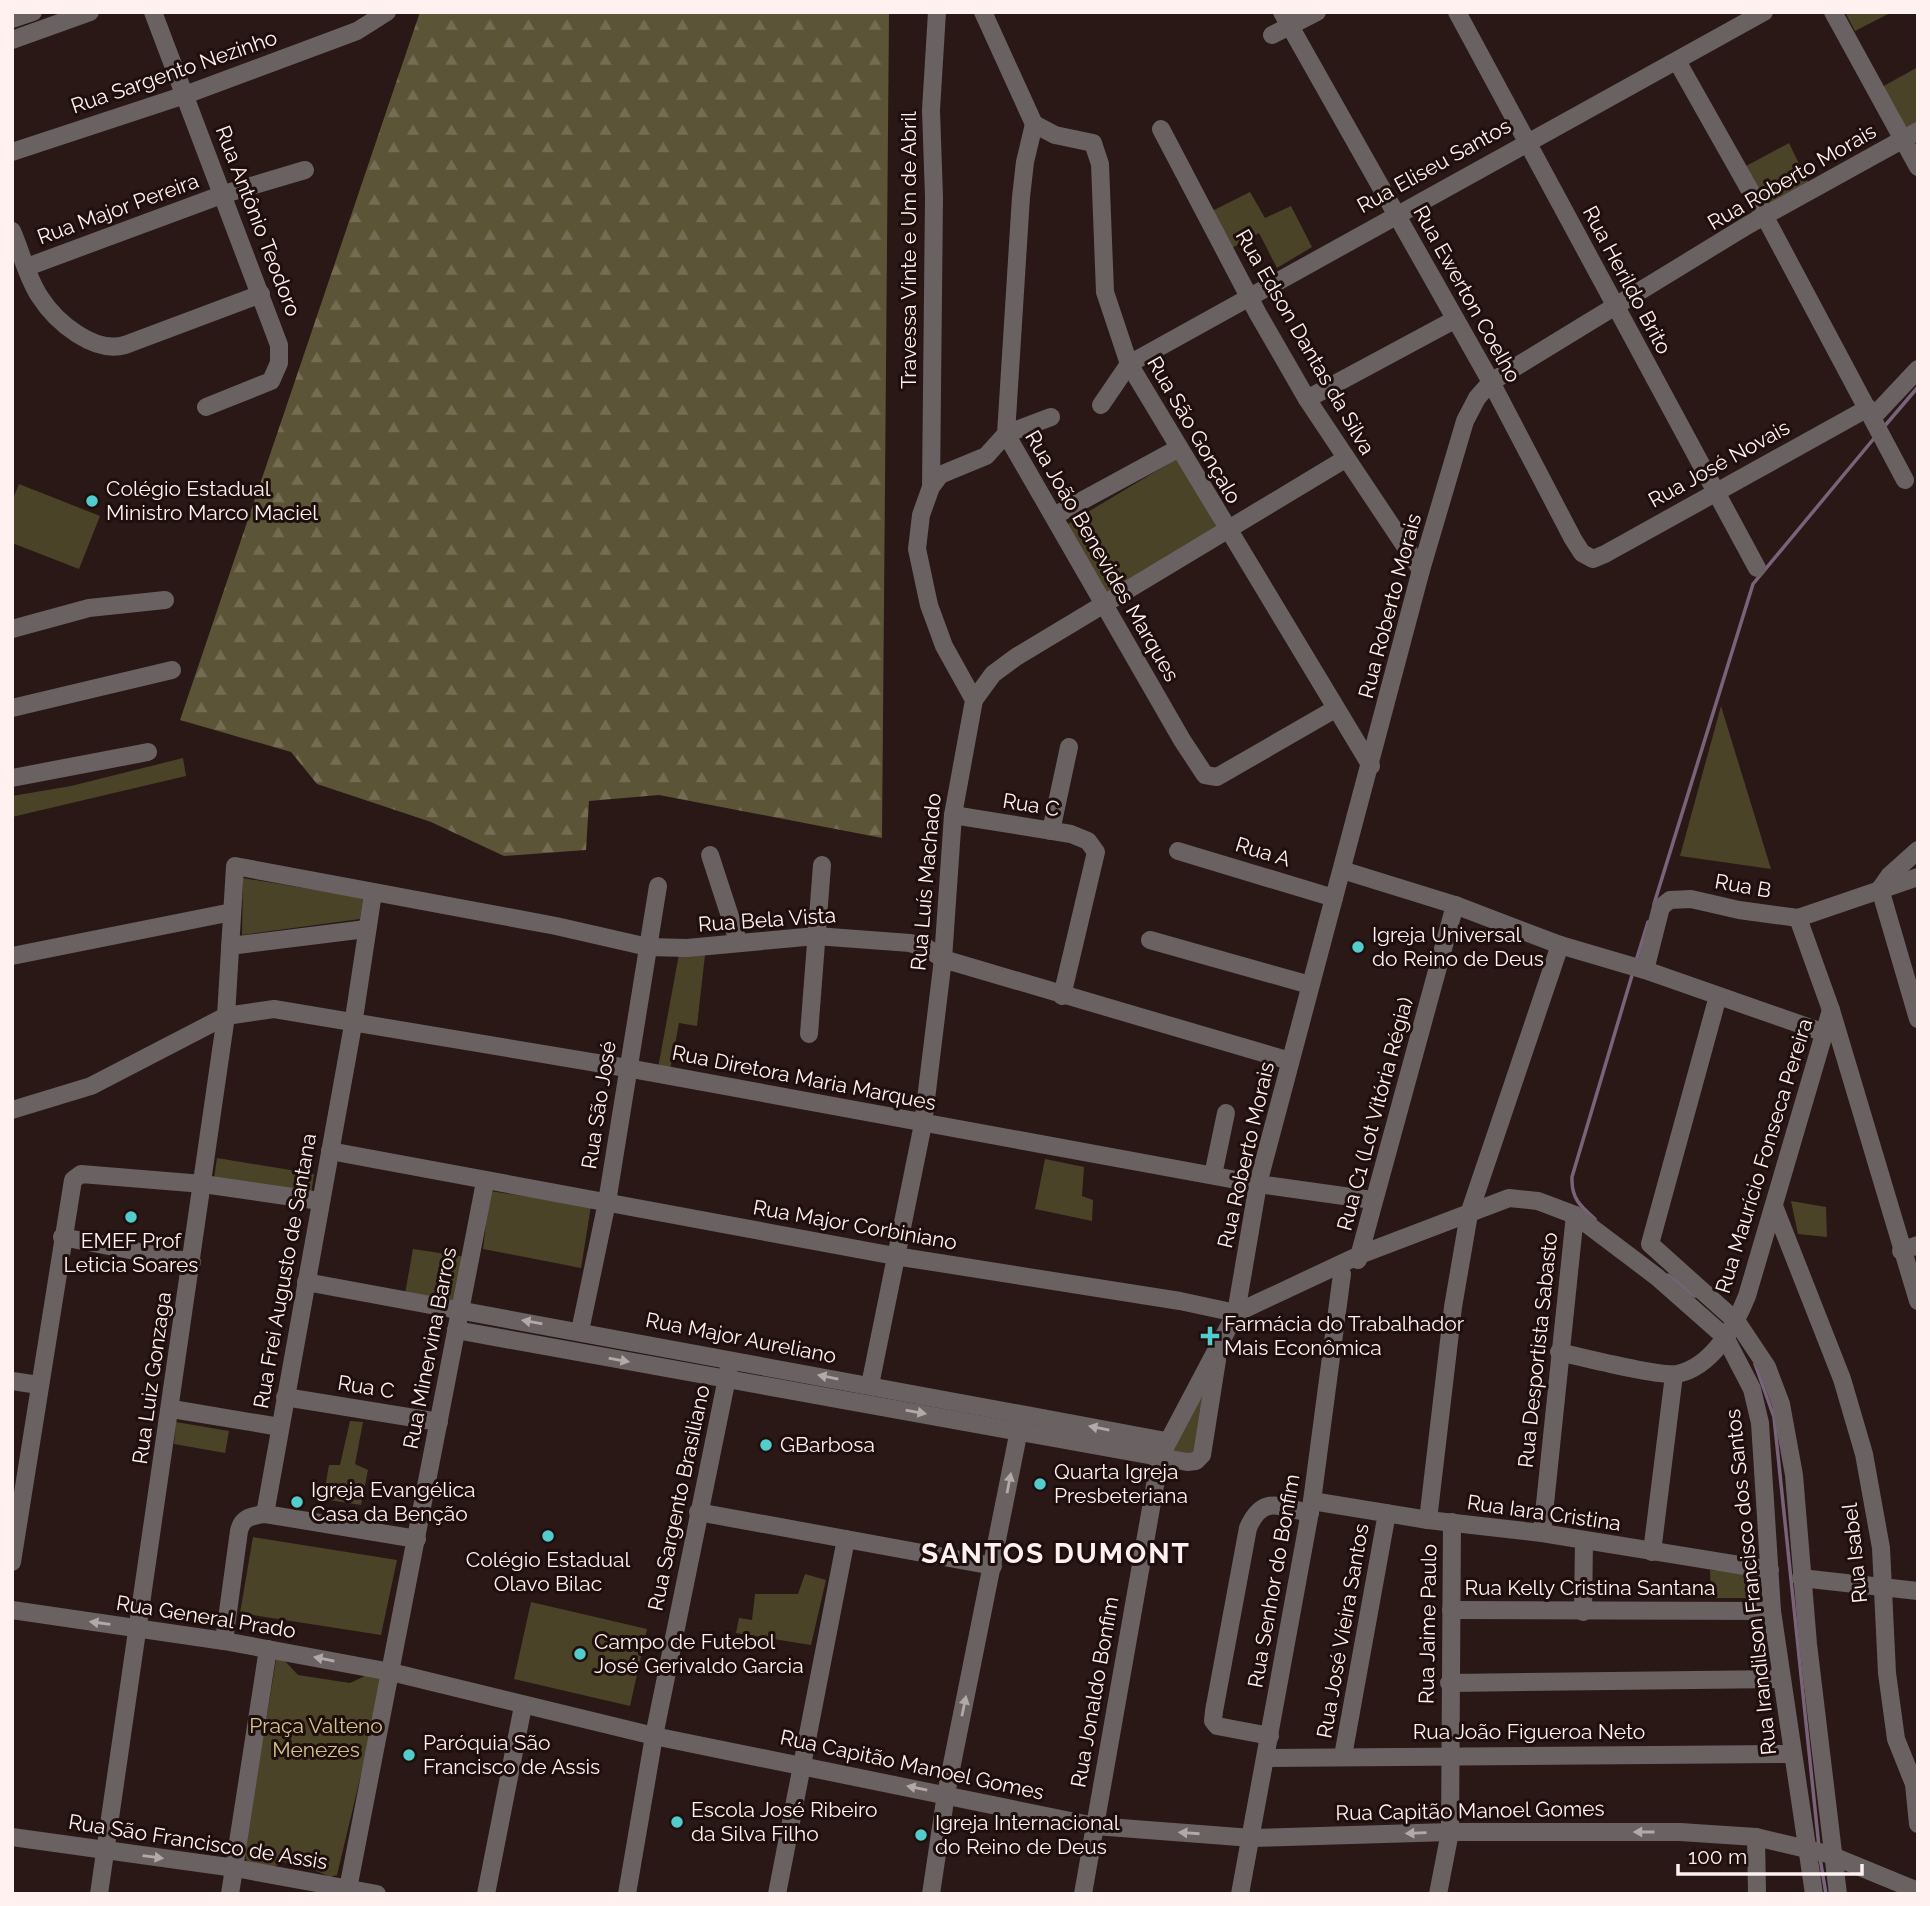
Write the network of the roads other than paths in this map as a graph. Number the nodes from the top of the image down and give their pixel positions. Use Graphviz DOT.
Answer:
graph roads {
  1 [pos="90,12"];
  2 [pos="153,12"];
  3 [pos="387,12"];
  4 [pos="937,12"];
  5 [pos="983,12"];
  6 [pos="1317,12"];
  7 [pos="1457,12"];
  8 [pos="1763,12"];
  9 [pos="1833,12"];
  10 [pos="24,15"];
  11 [pos="1286,19"];
  12 [pos="35,32"];
  13 [pos="1272,35"];
  14 [pos="12,40"];
  15 [pos="1677,61"];
  16 [pos="185,95"];
  17 [pos="1034,124"];
  18 [pos="1161,129"];
  19 [pos="1911,135"];
  20 [pos="1528,140"];
  21 [pos="12,152"];
  22 [pos="1918,167"];
  23 [pos="305,170"];
  24 [pos="224,194"];
  25 [pos="1396,213"];
  26 [pos="1765,217"];
  27 [pos="12,231"];
  28 [pos="27,267"];
  29 [pos="261,294"];
  30 [pos="1249,297"];
  31 [pos="1616,307"];
  32 [pos="1454,320"];
  33 [pos="1129,364"];
  34 [pos="1918,369"];
  35 [pos="1491,382"];
  36 [pos="1307,399"];
  37 [pos="1101,405"];
  38 [pos="206,407"];
  39 [pos="1871,413"];
  40 [pos="1051,417"];
  41 [pos="1006,433"];
  42 [pos="1179,448"];
  43 [pos="1345,459"];
  44 [pos="1905,480"];
  45 [pos="931,487"];
  46 [pos="1714,493"];
  47 [pos="1054,516"];
  48 [pos="1227,532"];
  49 [pos="1593,559"];
  50 [pos="1757,568"];
  51 [pos="1421,570"];
  52 [pos="165,600"];
  53 [pos="1102,605"];
  54 [pos="12,629"];
  55 [pos="172,670"];
  56 [pos="975,700"];
  57 [pos="12,708"];
  58 [pos="1335,709"];
  59 [pos="1069,747"];
  60 [pos="148,752"];
  61 [pos="1371,766"];
  62 [pos="12,778"];
  63 [pos="953,816"];
  64 [pos="1051,831"];
  65 [pos="1918,850"];
  66 [pos="1178,851"];
  67 [pos="710,855"];
  68 [pos="822,865"];
  69 [pos="234,866"];
  70 [pos="1342,870"];
  71 [pos="1918,877"];
  72 [pos="658,886"];
  73 [pos="1880,889"];
  74 [pos="373,894"];
  75 [pos="1334,898"];
  76 [pos="1455,905"];
  77 [pos="232,912"];
  78 [pos="1798,918"];
  79 [pos="366,929"];
  80 [pos="816,936"];
  81 [pos="1150,940"];
  82 [pos="738,941"];
  83 [pos="1560,945"];
  84 [pos="230,946"];
  85 [pos="648,947"];
  86 [pos="12,956"];
  87 [pos="943,959"];
  88 [pos="1645,970"];
  89 [pos="1912,972"];
  90 [pos="1310,985"];
  91 [pos="1062,996"];
  92 [pos="1718,996"];
  93 [pos="1831,1010"];
  94 [pos="226,1016"];
  95 [pos="1918,1019"];
  96 [pos="353,1025"];
  97 [pos="1825,1033"];
  98 [pos="808,1034"];
  99 [pos="1290,1061"];
  100 [pos="627,1068"];
  101 [pos="12,1110"];
  102 [pos="1226,1113"];
  103 [pos="923,1124"];
  104 [pos="330,1151"];
  105 [pos="1213,1175"];
  106 [pos="485,1182"];
  107 [pos="203,1184"];
  108 [pos="1258,1184"];
  109 [pos="1372,1200"];
  110 [pos="320,1201"];
  111 [pos="607,1202"];
  112 [pos="1774,1206"];
  113 [pos="1469,1214"];
  114 [pos="1576,1215"];
  115 [pos="62,1237"];
  116 [pos="1909,1248"];
  117 [pos="1362,1254"];
  118 [pos="895,1256"];
  119 [pos="192,1262"];
  120 [pos="1342,1274"];
  121 [pos="306,1283"];
  122 [pos="1918,1301"];
  123 [pos="460,1310"];
  124 [pos="1233,1321"];
  125 [pos="1737,1322"];
  126 [pos="456,1330"];
  127 [pos="580,1331"];
  128 [pos="1725,1337"];
  129 [pos="1219,1348"];
  130 [pos="1559,1352"];
  131 [pos="730,1359"];
  132 [pos="1674,1375"];
  133 [pos="727,1379"];
  134 [pos="12,1381"];
  135 [pos="39,1385"];
  136 [pos="870,1385"];
  137 [pos="285,1397"];
  138 [pos="172,1409"];
  139 [pos="439,1422"];
  140 [pos="280,1427"];
  141 [pos="1019,1430"];
  142 [pos="1163,1449"];
  143 [pos="1311,1507"];
  144 [pos="698,1512"];
  145 [pos="1387,1513"];
  146 [pos="265,1514"];
  147 [pos="1428,1520"];
  148 [pos="1452,1522"];
  149 [pos="1542,1533"];
  150 [pos="417,1539"];
  151 [pos="846,1539"];
  152 [pos="1584,1541"];
  153 [pos="1652,1552"];
  154 [pos="12,1562"];
  155 [pos="993,1566"];
  156 [pos="1770,1570"];
  157 [pos="1801,1578"];
  158 [pos="1884,1588"];
  159 [pos="1918,1591"];
  160 [pos="12,1611"];
  161 [pos="1451,1611"];
  162 [pos="1772,1611"];
  163 [pos="1583,1612"];
  164 [pos="138,1629"];
  165 [pos="223,1641"];
  166 [pos="268,1649"];
  167 [pos="391,1672"];
  168 [pos="1781,1679"];
  169 [pos="1449,1683"];
  170 [pos="523,1706"];
  171 [pos="654,1736"];
  172 [pos="1270,1736"];
  173 [pos="1791,1754"];
  174 [pos="1450,1755"];
  175 [pos="1343,1756"];
  176 [pos="1266,1758"];
  177 [pos="801,1764"];
  178 [pos="946,1794"];
  179 [pos="1918,1824"];
  180 [pos="1094,1826"];
  181 [pos="1450,1832"];
  182 [pos="12,1837"];
  183 [pos="1756,1837"];
  184 [pos="1252,1838"];
  185 [pos="1808,1850"];
  186 [pos="105,1851"];
  187 [pos="1831,1855"];
  188 [pos="235,1868"];
  189 [pos="1917,1889"];
  190 [pos="347,1891"];
  191 [pos="99,1894"];
  192 [pos="230,1894"];
  193 [pos="377,1894"];
  194 [pos="486,1894"];
  195 [pos="626,1894"];
  196 [pos="777,1894"];
  197 [pos="931,1894"];
  198 [pos="1083,1894"];
  199 [pos="1240,1894"];
  200 [pos="1438,1894"];
  201 [pos="1758,1894"];
  202 [pos="1814,1894"];
  203 [pos="1838,1894"];
  1 -- 12 [label="street"];
  2 -- 16 [label="street, Rua Antônio Teodoro"];
  3 -- 16 [label="street, Rua Sargento Nezinho"];
  4 -- 45 [label="street, Travessa Vinte e Um de Abril"];
  5 -- 17 [label="street"];
  6 -- 11 [label="street"];
  7 -- 20 [label="street, Rua Herildo Brito"];
  8 -- 15 [label="street, Rua Eliseu Santos"];
  9 -- 19 [label="street"];
  10 -- 12 [label="street"];
  11 -- 13 [label="street"];
  11 -- 25 [label="street, Rua Ewerton Coelho"];
  12 -- 14 [label="street"];
  15 -- 20 [label="street, Rua Eliseu Santos"];
  15 -- 26 [label="street"];
  16 -- 21 [label="street, Rua Sargento Nezinho"];
  16 -- 24 [label="street, Rua Antônio Teodoro"];
  17 -- 33 [label="street, Rua São Gonçalo"];
  17 -- 41 [label="street, Rua João Benevides Marques"];
  18 -- 30 [label="street, Rua Edson Dantas da Silva"];
  19 -- 22 [label="street"];
  19 -- 26 [label="street, Rua Roberto Morais"];
  20 -- 25 [label="street, Rua Eliseu Santos"];
  20 -- 31 [label="street, Rua Herildo Brito"];
  23 -- 24 [label="street, Rua Major Pereira"];
  24 -- 28 [label="street, Rua Major Pereira"];
  24 -- 29 [label="street, Rua Antônio Teodoro"];
  25 -- 30 [label="street, Rua Eliseu Santos"];
  25 -- 32 [label="street, Rua Ewerton Coelho"];
  26 -- 31 [label="street, Rua Roberto Morais"];
  26 -- 39 [label="street"];
  27 -- 28 [label="street"];
  28 -- 29 [label="street"];
  29 -- 38 [label="street, Rua Antônio Teodoro"];
  30 -- 33 [label="street, Rua Eliseu Santos"];
  30 -- 36 [label="street, Rua Edson Dantas da Silva"];
  31 -- 35 [label="street, Rua Roberto Morais"];
  31 -- 46 [label="street, Rua Herildo Brito"];
  32 -- 35 [label="street, Rua Ewerton Coelho"];
  32 -- 36 [label="street"];
  33 -- 37 [label="street"];
  33 -- 42 [label="street, Rua São Gonçalo"];
  34 -- 39 [label="street, Rua José Novais"];
  35 -- 49 [label="street, Rua Ewerton Coelho"];
  35 -- 51 [label="street, Rua Roberto Morais"];
  36 -- 43 [label="street, Rua Edson Dantas da Silva"];
  39 -- 44 [label="street"];
  39 -- 46 [label="street, Rua José Novais"];
  40 -- 41 [label="street"];
  41 -- 45 [label="street"];
  41 -- 47 [label="street, Rua João Benevides Marques"];
  42 -- 47 [label="street"];
  42 -- 48 [label="street, Rua São Gonçalo"];
  43 -- 48 [label="street"];
  43 -- 51 [label="street, Rua Edson Dantas da Silva"];
  45 -- 56 [label="street"];
  46 -- 49 [label="street, Rua José Novais"];
  46 -- 50 [label="street, Rua Herildo Brito"];
  47 -- 53 [label="street, Rua João Benevides Marques"];
  48 -- 53 [label="street"];
  48 -- 58 [label="street, Rua São Gonçalo"];
  51 -- 61 [label="street, Rua Roberto Morais"];
  52 -- 54 [label="street"];
  53 -- 56 [label="street"];
  53 -- 58 [label="street, Rua João Benevides Marques"];
  55 -- 57 [label="street"];
  56 -- 63 [label="street, Rua Luís Machado"];
  58 -- 61 [label="street, Rua São Gonçalo"];
  59 -- 64 [label="street"];
  60 -- 62 [label="street"];
  61 -- 70 [label="street, Rua Roberto Morais"];
  63 -- 64 [label="street, Rua C"];
  63 -- 87 [label="street, Rua Luís Machado"];
  64 -- 91 [label="street, Rua C"];
  65 -- 73 [label="street"];
  66 -- 75 [label="street, Rua A"];
  67 -- 82 [label="street"];
  68 -- 80 [label="street"];
  69 -- 74 [label="street, Rua Bela Vista"];
  69 -- 77 [label="street, Rua Luiz Gonzaga"];
  70 -- 75 [label="street, Rua Roberto Morais"];
  70 -- 76 [label="street"];
  71 -- 73 [label="street, Rua B"];
  72 -- 85 [label="street, Rua São José"];
  73 -- 78 [label="street, Rua B"];
  73 -- 89 [label="street"];
  74 -- 79 [label="street, Rua Frei Augusto de Santana"];
  74 -- 85 [label="street, Rua Bela Vista"];
  75 -- 90 [label="street, Rua Roberto Morais"];
  76 -- 83 [label="street"];
  76 -- 109 [label="street, Rua C1 (Lot Vitória Régia)"];
  77 -- 84 [label="street, Rua Luiz Gonzaga"];
  77 -- 86 [label="street"];
  78 -- 88 [label="street, Rua B"];
  78 -- 93 [label="street"];
  79 -- 84 [label="street"];
  79 -- 96 [label="street, Rua Frei Augusto de Santana"];
  80 -- 82 [label="street, Rua Bela Vista"];
  80 -- 87 [label="street, Rua Bela Vista"];
  80 -- 98 [label="street"];
  81 -- 90 [label="street"];
  82 -- 85 [label="street, Rua Bela Vista"];
  83 -- 88 [label="street"];
  83 -- 113 [label="street"];
  84 -- 94 [label="street, Rua Luiz Gonzaga"];
  85 -- 100 [label="street, Rua São José"];
  87 -- 91 [label="street, Rua Bela Vista"];
  87 -- 103 [label="street, Rua Luís Machado"];
  88 -- 92 [label="street"];
  89 -- 95 [label="street"];
  90 -- 99 [label="street, Rua Roberto Morais"];
  91 -- 99 [label="street, Rua Bela Vista"];
  92 -- 97 [label="street"];
  92 -- 125 [label="street"];
  93 -- 97 [label="street, Rua Maurício Fonseca Pereira"];
  93 -- 116 [label="street"];
  94 -- 96 [label="street, Rua Diretora Maria Marques"];
  94 -- 101 [label="street, Rua Diretora Maria Marques"];
  94 -- 107 [label="street, Rua Luiz Gonzaga"];
  96 -- 100 [label="street, Rua Diretora Maria Marques"];
  96 -- 104 [label="street, Rua Frei Augusto de Santana"];
  97 -- 112 [label="street, Rua Maurício Fonseca Pereira"];
  99 -- 108 [label="street, Rua Roberto Morais"];
  100 -- 103 [label="street, Rua Diretora Maria Marques"];
  100 -- 111 [label="street, Rua São José"];
  102 -- 105 [label="street"];
  103 -- 105 [label="street, Rua Diretora Maria Marques"];
  103 -- 118 [label="street, Rua Luís Machado"];
  104 -- 106 [label="street, Rua Major Corbiniano"];
  104 -- 110 [label="street, Rua Frei Augusto de Santana"];
  105 -- 108 [label="street, Rua Diretora Maria Marques"];
  106 -- 111 [label="street, Rua Major Corbiniano"];
  106 -- 123 [label="street, Rua Minervina Barros"];
  107 -- 110 [label="street"];
  107 -- 115 [label="street"];
  107 -- 119 [label="street, Rua Luiz Gonzaga"];
  108 -- 109 [label="street, Rua Diretora Maria Marques"];
  108 -- 124 [label="street, Rua Roberto Morais"];
  109 -- 117 [label="street, Rua C1 (Lot Vitória Régia)"];
  110 -- 121 [label="street, Rua Frei Augusto de Santana"];
  111 -- 118 [label="street, Rua Major Corbiniano"];
  111 -- 127 [label="street, Rua São José"];
  112 -- 125 [label="street, Rua Maurício Fonseca Pereira"];
  112 -- 158 [label="street, Rua Isabel"];
  113 -- 114 [label="street"];
  113 -- 117 [label="street"];
  113 -- 147 [label="street"];
  114 -- 128 [label="street, Rua Irandilson Francisco dos Santos"];
  114 -- 130 [label="street, Rua Desportista Sabasto"];
  115 -- 119 [label="street"];
  115 -- 135 [label="street"];
  116 -- 122 [label="street"];
  117 -- 120 [label="street"];
  117 -- 124 [label="street"];
  118 -- 124 [label="street, Rua Major Corbiniano"];
  118 -- 136 [label="street, Rua Luís Machado"];
  119 -- 138 [label="street, Rua Luiz Gonzaga"];
  120 -- 124 [label="street"];
  120 -- 143 [label="street, Rua Senhor do Bonfim"];
  121 -- 123 [label="street, Rua Major Aureliano"];
  121 -- 137 [label="street, Rua Frei Augusto de Santana"];
  123 -- 126 [label="street, Rua Minervina Barros"];
  127 -- 123 [label="street, Rua Major Aureliano, one-way"];
  124 -- 129 [label="street, Rua Roberto Morais"];
  125 -- 128 [label="street, Rua Maurício Fonseca Pereira"];
  125 -- 157 [label="street"];
  126 -- 133 [label="street, Rua Major Aureliano, one-way"];
  126 -- 139 [label="street, Rua Minervina Barros"];
  127 -- 131 [label="street, Rua Major Aureliano"];
  128 -- 132 [label="street, Rua Maurício Fonseca Pereira"];
  128 -- 156 [label="street, Rua Irandilson Francisco dos Santos"];
  129 -- 142 [label="street, Rua Jonaldo Bonfim"];
  129 -- 142 [label="street, Rua Major Aureliano"];
  130 -- 132 [label="street"];
  130 -- 149 [label="street, Rua Desportista Sabasto"];
  131 -- 133 [label="street, Rua Sargento Brasiliano"];
  136 -- 131 [label="street, Rua Major Aureliano, one-way"];
  132 -- 153 [label="street"];
  133 -- 141 [label="street, Rua Major Aureliano, one-way"];
  133 -- 144 [label="street, Rua Sargento Brasiliano"];
  134 -- 135 [label="street"];
  135 -- 154 [label="street"];
  142 -- 136 [label="street, Rua Major Aureliano, one-way"];
  137 -- 139 [label="street, Rua C"];
  137 -- 140 [label="street, Rua Frei Augusto de Santana"];
  138 -- 140 [label="street"];
  138 -- 164 [label="street, Rua Luiz Gonzaga"];
  139 -- 150 [label="street, Rua Minervina Barros"];
  140 -- 146 [label="street, Rua Frei Augusto de Santana"];
  141 -- 142 [label="street, Rua Major Aureliano"];
  155 -- 141 [label="street, one-way"];
  142 -- 180 [label="street, Rua Jonaldo Bonfim"];
  143 -- 145 [label="street, Rua Iara Cristina"];
  143 -- 172 [label="street, Rua Senhor do Bonfim"];
  143 -- 172 [label="street, Rua Iara Cristina"];
  144 -- 151 [label="street"];
  144 -- 171 [label="street, Rua Sargento Brasiliano"];
  145 -- 147 [label="street, Rua Iara Cristina"];
  145 -- 175 [label="street, Rua José Vieira Santos"];
  146 -- 150 [label="street"];
  146 -- 165 [label="street"];
  147 -- 148 [label="street, Rua Iara Cristina"];
  148 -- 149 [label="street, Rua Iara Cristina"];
  148 -- 161 [label="street, Rua Jaime Paulo"];
  149 -- 152 [label="street, Rua Iara Cristina"];
  150 -- 167 [label="street, Rua Minervina Barros"];
  151 -- 155 [label="street"];
  151 -- 177 [label="street"];
  152 -- 153 [label="street, Rua Iara Cristina"];
  152 -- 163 [label="street"];
  153 -- 156 [label="street, Rua Iara Cristina"];
  178 -- 155 [label="street, one-way"];
  156 -- 162 [label="street, Rua Irandilson Francisco dos Santos"];
  157 -- 158 [label="street"];
  157 -- 187 [label="street"];
  158 -- 159 [label="street"];
  158 -- 179 [label="street, Rua Isabel"];
  164 -- 160 [label="street, Rua General Prado, one-way"];
  161 -- 163 [label="street, Rua Kelly Cristina Santana"];
  161 -- 169 [label="street, Rua Jaime Paulo"];
  162 -- 163 [label="street, Rua Kelly Cristina Santana"];
  162 -- 168 [label="street, Rua Irandilson Francisco dos Santos"];
  164 -- 165 [label="street, Rua General Prado"];
  164 -- 186 [label="street, Rua Luiz Gonzaga"];
  165 -- 166 [label="street, Rua General Prado"];
  167 -- 166 [label="street, Rua General Prado, one-way"];
  166 -- 188 [label="street"];
  167 -- 170 [label="street, Rua Capitão Manoel Gomes"];
  167 -- 190 [label="street, Rua Minervina Barros"];
  168 -- 169 [label="street"];
  168 -- 173 [label="street, Rua Irandilson Francisco dos Santos"];
  169 -- 174 [label="street, Rua Jaime Paulo"];
  170 -- 171 [label="street, Rua Capitão Manoel Gomes"];
  170 -- 194 [label="street"];
  171 -- 177 [label="street, Rua Capitão Manoel Gomes"];
  171 -- 195 [label="street, Rua Sargento Brasiliano"];
  172 -- 176 [label="street, Rua Senhor do Bonfim"];
  173 -- 174 [label="street, Rua João Figueroa Neto"];
  173 -- 185 [label="street, Rua Irandilson Francisco dos Santos"];
  174 -- 175 [label="street, Rua João Figueroa Neto"];
  174 -- 181 [label="street, Rua Jaime Paulo"];
  175 -- 176 [label="street, Rua João Figueroa Neto"];
  176 -- 184 [label="street, Rua Senhor do Bonfim"];
  178 -- 177 [label="street, Rua Capitão Manoel Gomes, one-way"];
  177 -- 196 [label="street"];
  178 -- 180 [label="street, Rua Capitão Manoel Gomes"];
  178 -- 197 [label="street"];
  184 -- 180 [label="street, Rua Capitão Manoel Gomes, one-way"];
  180 -- 198 [label="street, Rua Jonaldo Bonfim"];
  183 -- 181 [label="street, Rua Capitão Manoel Gomes, one-way"];
  181 -- 184 [label="street, Rua Capitão Manoel Gomes, one-way"];
  181 -- 200 [label="street, Rua Jaime Paulo"];
  182 -- 186 [label="street, Rua São Francisco de Assis"];
  183 -- 185 [label="street, Rua Capitão Manoel Gomes"];
  183 -- 201 [label="street"];
  184 -- 199 [label="street, Rua Senhor do Bonfim"];
  185 -- 187 [label="street, Rua Capitão Manoel Gomes"];
  185 -- 202 [label="street, Rua Irandilson Francisco dos Santos"];
  186 -- 188 [label="street, Rua São Francisco de Assis, one-way"];
  186 -- 191 [label="street, Rua Luiz Gonzaga"];
  187 -- 189 [label="street"];
  187 -- 203 [label="street"];
  188 -- 190 [label="street, Rua São Francisco de Assis"];
  188 -- 192 [label="street"];
  190 -- 193 [label="street, Rua São Francisco de Assis"];
}
